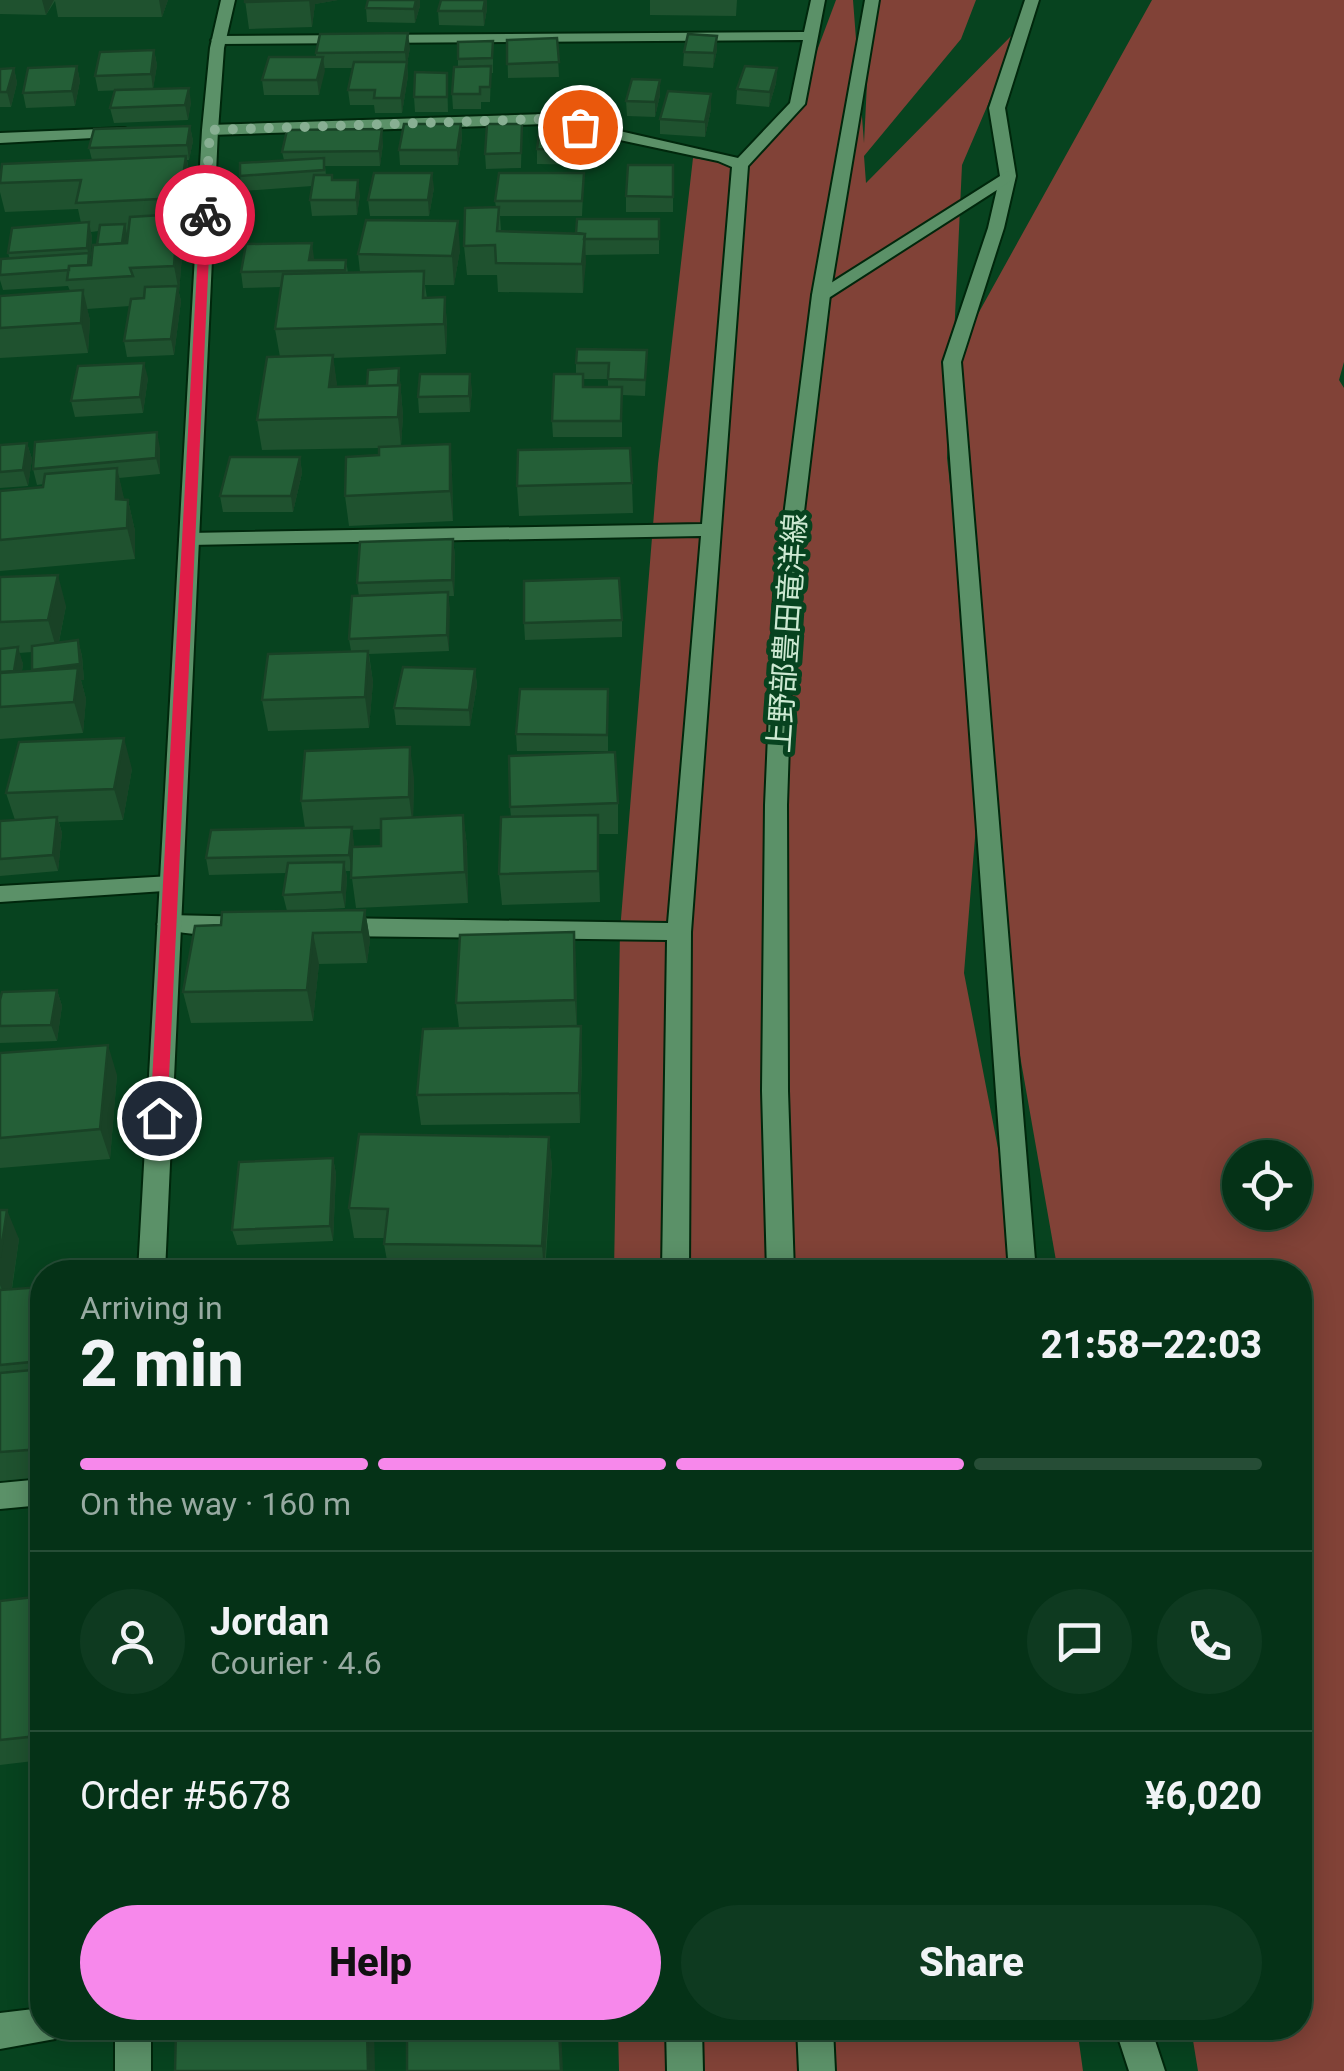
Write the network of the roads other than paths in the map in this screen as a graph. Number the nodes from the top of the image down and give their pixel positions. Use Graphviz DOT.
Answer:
graph roads {
  1 [pos="228,0"];
  2 [pos="872,0"];
  3 [pos="1032,0"];
  4 [pos="814,3"];
  5 [pos="809,36"];
  6 [pos="218,40"];
  7 [pos="200,130"];
  8 [pos="134,133"];
  9 [pos="0,138"];
  10 [pos="740,165"];
  11 [pos="1008,176"];
  12 [pos="821,295"];
  13 [pos="711,530"];
  14 [pos="189,539"];
  15 [pos="171,884"];
  16 [pos="0,894"];
  17 [pos="169,924"];
  18 [pos="678,932"];
  19 [pos="152,1260"];
  20 [pos="674,1260"];
  21 [pos="780,1260"];
  22 [pos="1021,1260"];
  23 [pos="30,1493"];
  24 [pos="0,1496"];
  25 [pos="30,2028"];
  26 [pos="0,2032"];
  27 [pos="133,2040"];
  28 [pos="684,2040"];
  29 [pos="815,2040"];
  30 [pos="1137,2040"];
  31 [pos="133,2071"];
  32 [pos="685,2071"];
  33 [pos="817,2071"];
  34 [pos="1146,2071"];
  1 -- 6 [label="street"];
  2 -- 12 [label="street, 上野部豊田竜洋線"];
  3 -- 11 [label="street"];
  4 -- 5 [label="street"];
  5 -- 6 [label="street"];
  5 -- 10 [label="street"];
  6 -- 7 [label="street"];
  7 -- 10 [label="street"];
  7 -- 14 [label="street"];
  8 -- 9 [label="street"];
  10 -- 13 [label="street"];
  11 -- 12 [label="street"];
  11 -- 22 [label="street"];
  12 -- 21 [label="street, 上野部豊田竜洋線"];
  13 -- 14 [label="street"];
  13 -- 18 [label="street"];
  14 -- 15 [label="street"];
  15 -- 16 [label="street"];
  15 -- 17 [label="street"];
  17 -- 18 [label="street"];
  17 -- 19 [label="street"];
  18 -- 20 [label="street"];
  23 -- 24 [label="street"];
  25 -- 26 [label="street"];
  27 -- 31 [label="street"];
  28 -- 32 [label="street"];
  29 -- 33 [label="street"];
  30 -- 34 [label="street"];
}
